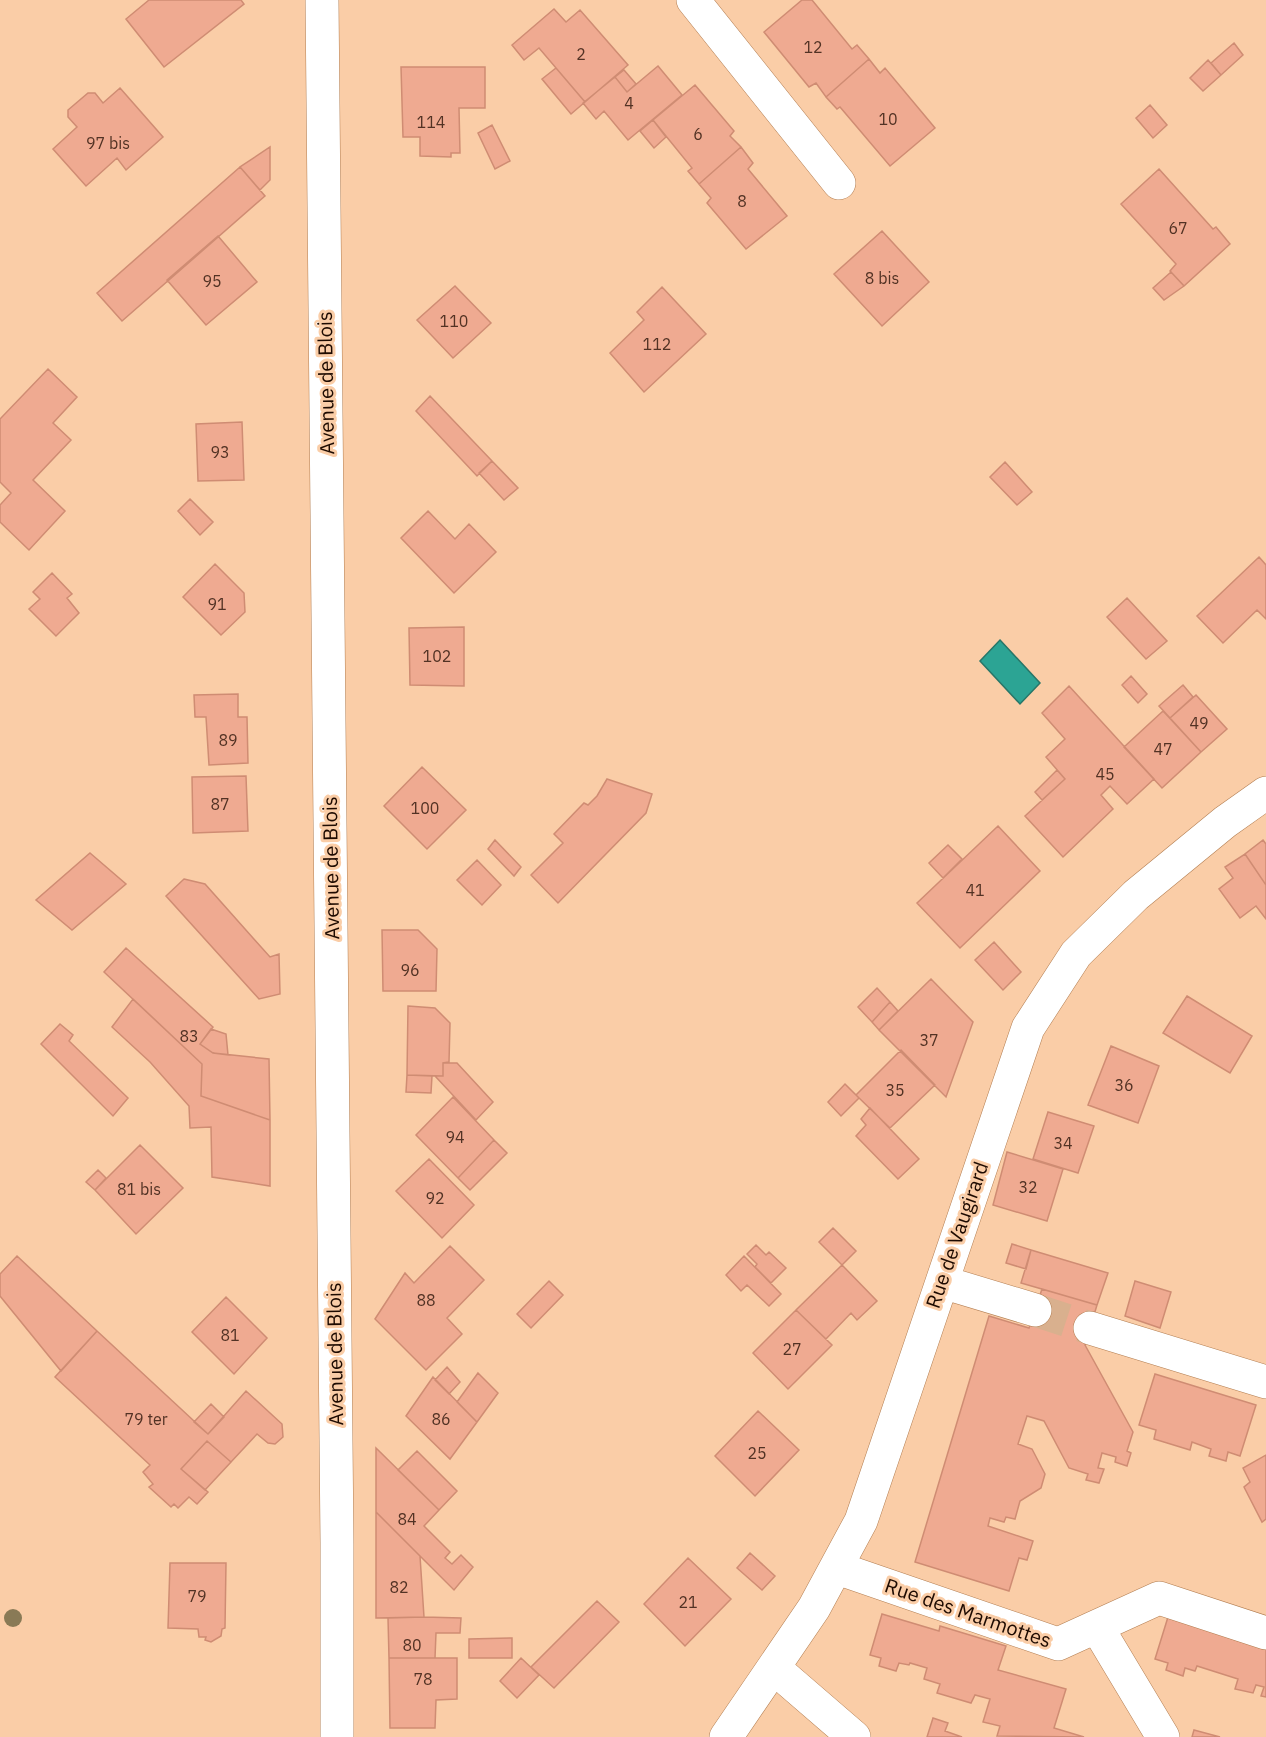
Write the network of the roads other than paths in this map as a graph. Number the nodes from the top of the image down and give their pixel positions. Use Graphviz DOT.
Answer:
graph roads {
  1 [pos="322,0"];
  2 [pos="693,0"];
  3 [pos="839,183"];
  4 [pos="1266,793"];
  5 [pos="942,1282"];
  6 [pos="1035,1310"];
  7 [pos="1090,1328"];
  8 [pos="1266,1382"];
  9 [pos="837,1568"];
  10 [pos="1097,1627"];
  11 [pos="1266,1633"];
  12 [pos="774,1668"];
  13 [pos="337,1737"];
  14 [pos="726,1737"];
  15 [pos="854,1737"];
  16 [pos="1163,1737"];
  1 -- 13 [label="street, Avenue de Blois"];
  2 -- 3 [label="street"];
  4 -- 5 [label="street, Rue de Vaugirard"];
  5 -- 6 [label="street"];
  5 -- 9 [label="street, Rue de Vaugirard"];
  7 -- 8 [label="street"];
  9 -- 10 [label="street, Rue des Marmottes"];
  9 -- 12 [label="street, Rue de Vaugirard"];
  10 -- 11 [label="street, Rue des Marmottes"];
  10 -- 16 [label="street"];
  12 -- 14 [label="street, Rue de Vaugirard"];
  12 -- 15 [label="street"];
}
